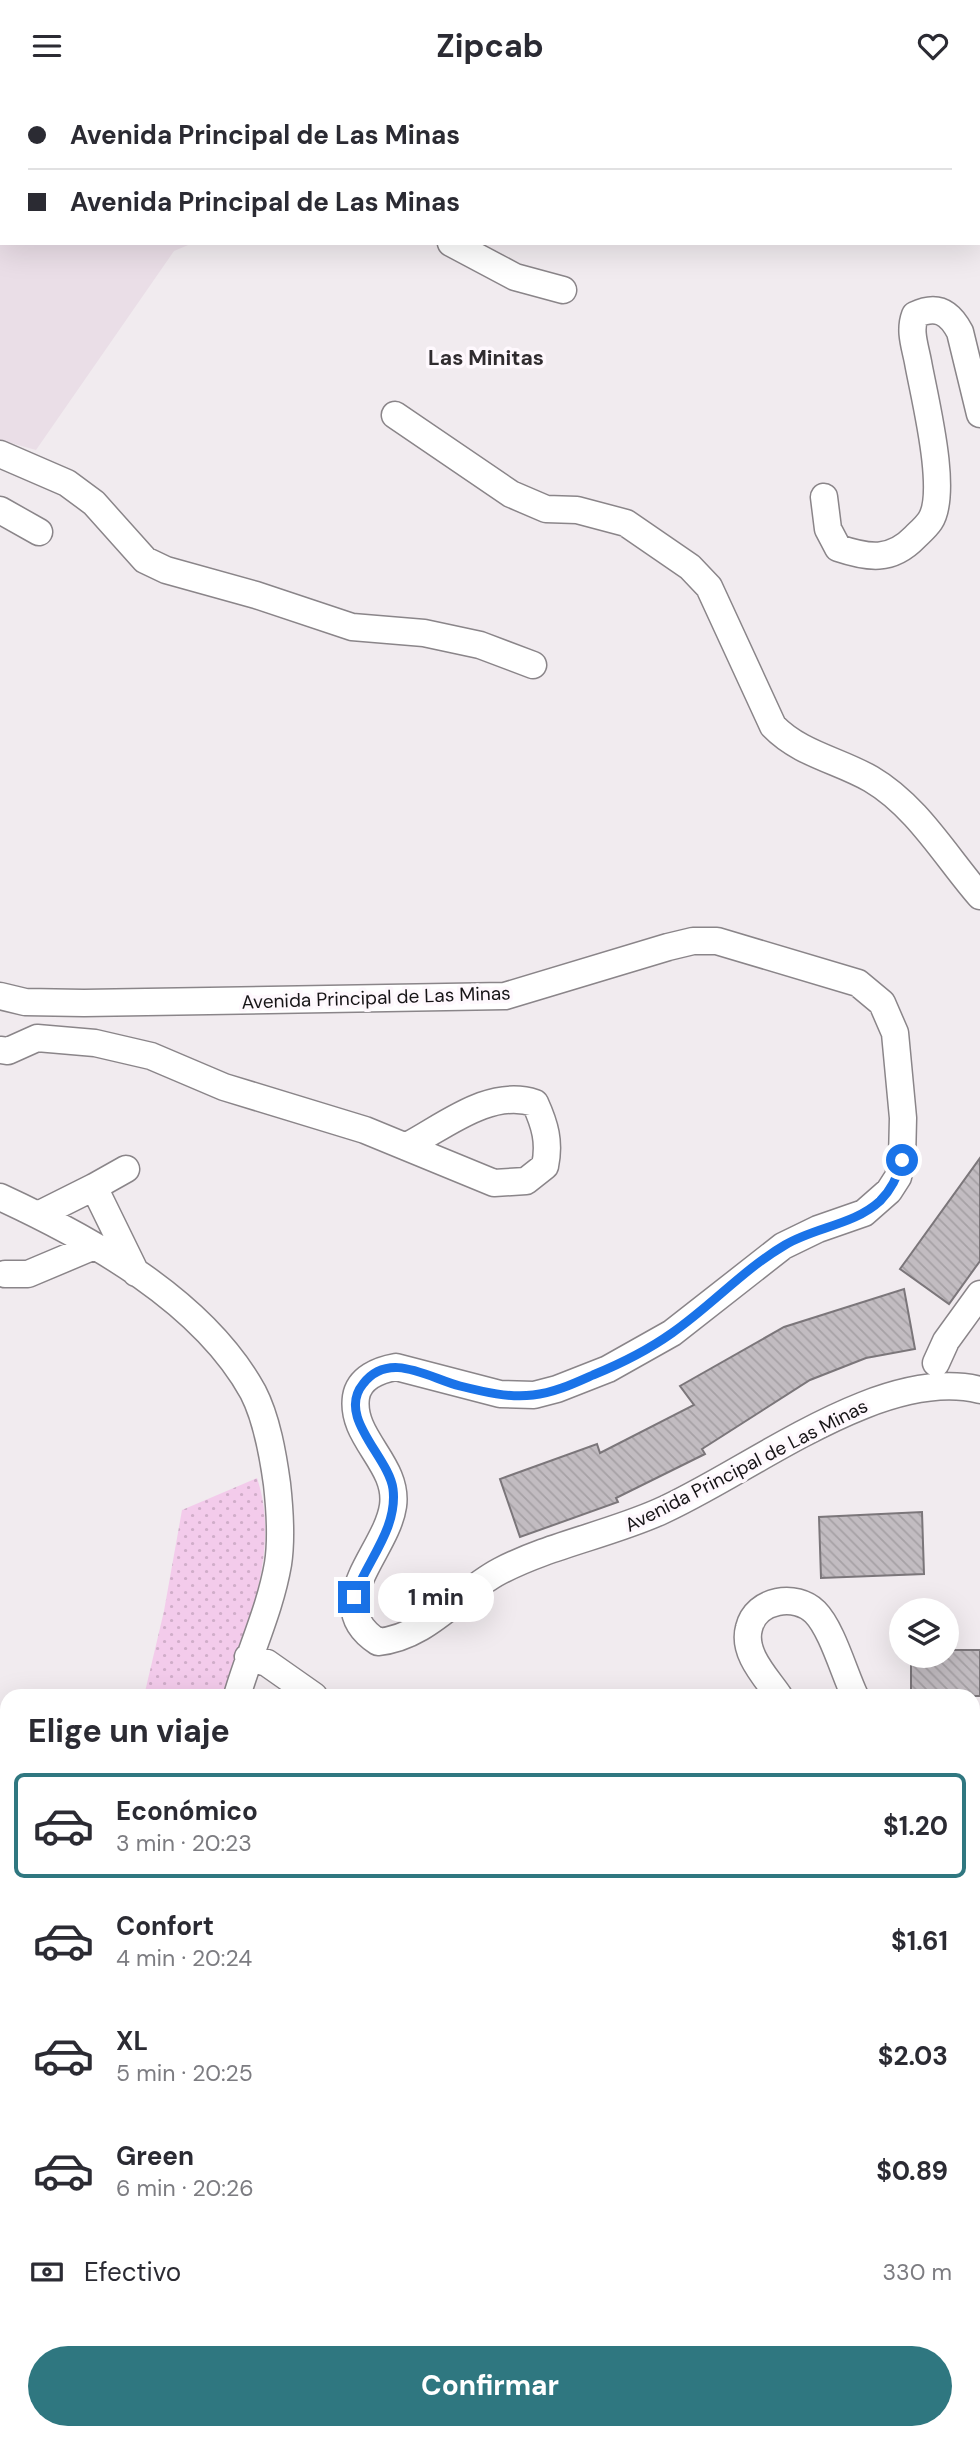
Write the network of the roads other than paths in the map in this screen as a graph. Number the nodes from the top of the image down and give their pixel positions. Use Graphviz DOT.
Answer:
graph roads {
  1 [pos="455,245"];
  2 [pos="563,290"];
  3 [pos="980,414"];
  4 [pos="395,415"];
  5 [pos="0,454"];
  6 [pos="824,497"];
  7 [pos="0,510"];
  8 [pos="39,532"];
  9 [pos="533,665"];
  10 [pos="980,896"];
  11 [pos="0,996"];
  12 [pos="0,1050"];
  13 [pos="407,1146"];
  14 [pos="125,1169"];
  15 [pos="93,1187"];
  16 [pos="0,1197"];
  17 [pos="38,1215"];
  18 [pos="92,1247"];
  19 [pos="136,1273"];
  20 [pos="5,1274"];
  21 [pos="980,1294"];
  22 [pos="936,1363"];
  23 [pos="980,1389"];
  24 [pos="248,1657"];
  25 [pos="239,1689"];
  26 [pos="304,1689"];
  27 [pos="774,1689"];
  28 [pos="852,1689"];
  1 -- 2 [label="street"];
  3 -- 6 [label="street"];
  4 -- 10 [label="street"];
  5 -- 9 [label="street"];
  7 -- 8 [label="street"];
  11 -- 23 [label="street, Avenida Principal de Las Minas"];
  12 -- 13 [label="street"];
  13 -- 13 [label="street"];
  14 -- 15 [label="street"];
  15 -- 17 [label="street"];
  15 -- 19 [label="street"];
  16 -- 17 [label="street"];
  17 -- 18 [label="street"];
  18 -- 19 [label="street"];
  18 -- 20 [label="street"];
  19 -- 24 [label="street"];
  21 -- 22 [label="street"];
  24 -- 25 [label="street"];
  24 -- 26 [label="street"];
  27 -- 28 [label="street"];
}
